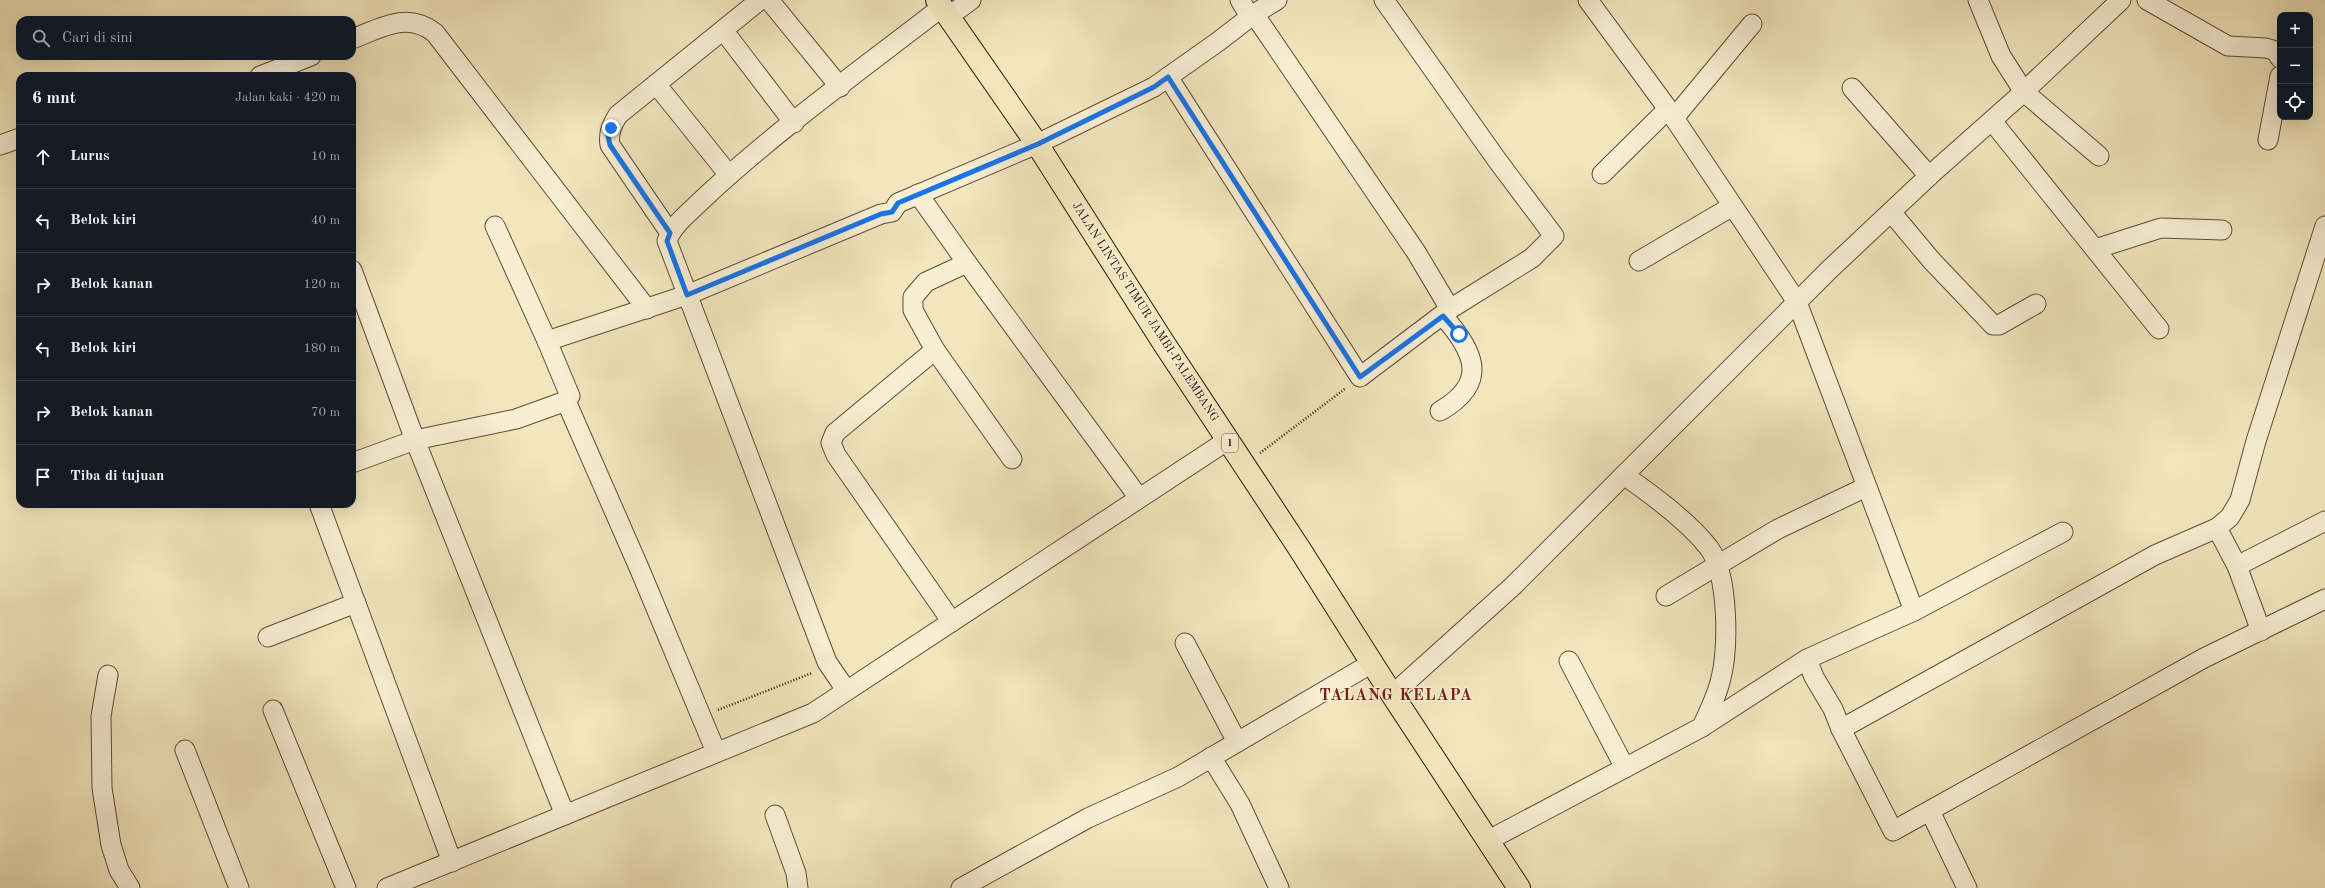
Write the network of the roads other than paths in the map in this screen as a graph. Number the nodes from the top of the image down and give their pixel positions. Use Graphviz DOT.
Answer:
graph roads {
  1 [pos="760,0"];
  2 [pos="769,0"];
  3 [pos="971,0"];
  4 [pos="1240,0"];
  5 [pos="1277,0"];
  6 [pos="1384,0"];
  7 [pos="1588,0"];
  8 [pos="1978,0"];
  9 [pos="2121,0"];
  10 [pos="2147,0"];
  11 [pos="943,8"];
  12 [pos="1252,16"];
  13 [pos="1752,24"];
  14 [pos="723,30"];
  15 [pos="356,37"];
  16 [pos="2277,53"];
  17 [pos="303,60"];
  18 [pos="281,72"];
  19 [pos="1168,77"];
  20 [pos="656,84"];
  21 [pos="2278,84"];
  22 [pos="840,87"];
  23 [pos="1852,88"];
  24 [pos="2024,92"];
  25 [pos="1671,113"];
  26 [pos="1992,121"];
  27 [pos="794,123"];
  28 [pos="16,139"];
  29 [pos="2268,140"];
  30 [pos="0,144"];
  31 [pos="1038,144"];
  32 [pos="2099,156"];
  33 [pos="1602,174"];
  34 [pos="729,175"];
  35 [pos="1929,176"];
  36 [pos="918,194"];
  37 [pos="1731,207"];
  38 [pos="1891,212"];
  39 [pos="495,226"];
  40 [pos="2325,226"];
  41 [pos="2222,230"];
  42 [pos="670,233"];
  43 [pos="2095,249"];
  44 [pos="1639,261"];
  45 [pos="967,263"];
  46 [pos="356,281"];
  47 [pos="687,295"];
  48 [pos="1797,302"];
  49 [pos="2036,304"];
  50 [pos="647,309"];
  51 [pos="1447,313"];
  52 [pos="2158,330"];
  53 [pos="547,340"];
  54 [pos="935,350"];
  55 [pos="566,401"];
  56 [pos="1440,411"];
  57 [pos="415,440"];
  58 [pos="1228,440"];
  59 [pos="1012,460"];
  60 [pos="356,462"];
  61 [pos="1624,475"];
  62 [pos="1866,487"];
  63 [pos="1139,498"];
  64 [pos="320,508"];
  65 [pos="2325,521"];
  66 [pos="2217,528"];
  67 [pos="2063,532"];
  68 [pos="2237,566"];
  69 [pos="1718,567"];
  70 [pos="1666,596"];
  71 [pos="2325,600"];
  72 [pos="356,603"];
  73 [pos="1914,611"];
  74 [pos="952,622"];
  75 [pos="2261,631"];
  76 [pos="268,637"];
  77 [pos="1185,643"];
  78 [pos="1807,659"];
  79 [pos="1569,661"];
  80 [pos="1372,663"];
  81 [pos="108,675"];
  82 [pos="846,690"];
  83 [pos="1392,695"];
  84 [pos="272,710"];
  85 [pos="1702,727"];
  86 [pos="1841,729"];
  87 [pos="1237,742"];
  88 [pos="185,750"];
  89 [pos="716,752"];
  90 [pos="1211,757"];
  91 [pos="1625,768"];
  92 [pos="1930,811"];
  93 [pos="566,815"];
  94 [pos="774,815"];
  95 [pos="1489,840"];
  96 [pos="452,862"];
  97 [pos="130,888"];
  98 [pos="239,888"];
  99 [pos="346,888"];
  100 [pos="387,888"];
  101 [pos="798,888"];
  102 [pos="961,888"];
  103 [pos="1279,888"];
  104 [pos="1518,888"];
  105 [pos="1967,888"];
  1 -- 14 [label="street"];
  2 -- 22 [label="street"];
  3 -- 11 [label="street"];
  4 -- 12 [label="street"];
  5 -- 12 [label="street"];
  6 -- 51 [label="street"];
  7 -- 25 [label="street"];
  8 -- 24 [label="street"];
  9 -- 24 [label="street"];
  10 -- 16 [label="street"];
  11 -- 22 [label="street"];
  11 -- 31 [label="highway, JALAN LINTAS TIMUR JAMBI-PALEMBANG / 1"];
  12 -- 19 [label="street"];
  12 -- 51 [label="street"];
  13 -- 25 [label="street"];
  14 -- 20 [label="street"];
  14 -- 27 [label="street"];
  15 -- 50 [label="street"];
  17 -- 18 [label="street"];
  19 -- 31 [label="street"];
  19 -- 51 [label="street"];
  20 -- 34 [label="street"];
  20 -- 42 [label="street"];
  21 -- 29 [label="street"];
  22 -- 27 [label="street"];
  23 -- 35 [label="street"];
  24 -- 26 [label="street"];
  24 -- 32 [label="street"];
  25 -- 33 [label="street"];
  25 -- 37 [label="street"];
  26 -- 35 [label="street"];
  26 -- 43 [label="street"];
  27 -- 34 [label="street"];
  28 -- 30 [label="street"];
  31 -- 36 [label="street"];
  31 -- 58 [label="highway, JALAN LINTAS TIMUR JAMBI-PALEMBANG / 1"];
  34 -- 42 [label="street"];
  35 -- 38 [label="street"];
  36 -- 45 [label="street"];
  36 -- 47 [label="street"];
  37 -- 44 [label="street"];
  37 -- 48 [label="street"];
  38 -- 48 [label="street"];
  38 -- 49 [label="street"];
  39 -- 53 [label="street"];
  40 -- 66 [label="street"];
  41 -- 43 [label="street"];
  42 -- 47 [label="street"];
  43 -- 52 [label="street"];
  45 -- 54 [label="street"];
  45 -- 63 [label="street"];
  46 -- 57 [label="street"];
  47 -- 50 [label="street"];
  47 -- 82 [label="street"];
  48 -- 61 [label="street"];
  48 -- 62 [label="street"];
  50 -- 53 [label="street"];
  51 -- 56 [label="street"];
  53 -- 55 [label="street"];
  54 -- 59 [label="street"];
  54 -- 74 [label="street"];
  55 -- 57 [label="street"];
  55 -- 89 [label="street"];
  57 -- 60 [label="street"];
  57 -- 93 [label="street"];
  58 -- 63 [label="street"];
  58 -- 80 [label="highway, JALAN LINTAS TIMUR JAMBI-PALEMBANG / 1"];
  61 -- 69 [label="street"];
  61 -- 83 [label="street"];
  62 -- 69 [label="street"];
  62 -- 73 [label="street"];
  63 -- 74 [label="street"];
  64 -- 72 [label="street"];
  65 -- 68 [label="street"];
  66 -- 68 [label="street"];
  66 -- 86 [label="street"];
  67 -- 73 [label="street"];
  68 -- 75 [label="street"];
  69 -- 70 [label="street"];
  69 -- 85 [label="street"];
  71 -- 75 [label="street"];
  72 -- 76 [label="street"];
  72 -- 96 [label="street"];
  73 -- 78 [label="street"];
  74 -- 82 [label="street"];
  75 -- 92 [label="street"];
  77 -- 87 [label="street"];
  78 -- 85 [label="street"];
  78 -- 86 [label="street"];
  79 -- 91 [label="street"];
  80 -- 83 [label="highway, JALAN LINTAS TIMUR JAMBI-PALEMBANG / 1"];
  80 -- 87 [label="street"];
  81 -- 97 [label="street"];
  82 -- 89 [label="street"];
  83 -- 95 [label="highway, JALAN LINTAS TIMUR JAMBI-PALEMBANG / 1"];
  84 -- 99 [label="street"];
  85 -- 91 [label="street"];
  86 -- 92 [label="street"];
  87 -- 90 [label="street"];
  88 -- 98 [label="street"];
  89 -- 93 [label="street"];
  90 -- 102 [label="street"];
  90 -- 103 [label="street"];
  91 -- 95 [label="street"];
  92 -- 105 [label="street"];
  93 -- 96 [label="street"];
  94 -- 101 [label="street"];
  95 -- 104 [label="highway, JALAN LINTAS TIMUR JAMBI-PALEMBANG / 1"];
  96 -- 100 [label="street"];
}
